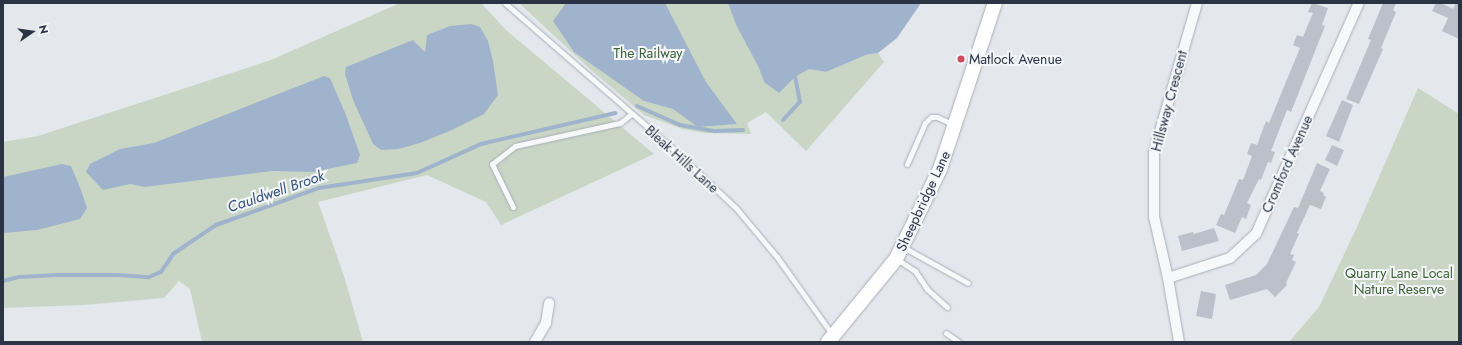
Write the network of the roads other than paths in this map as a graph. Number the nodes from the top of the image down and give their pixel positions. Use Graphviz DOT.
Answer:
graph roads {
  1 [pos="505,3"];
  2 [pos="996,3"];
  3 [pos="1197,3"];
  4 [pos="1359,3"];
  5 [pos="631,114"];
  6 [pos="955,126"];
  7 [pos="907,164"];
  8 [pos="513,207"];
  9 [pos="902,246"];
  10 [pos="896,259"];
  11 [pos="1168,278"];
  12 [pos="968,283"];
  13 [pos="549,303"];
  14 [pos="947,307"];
  15 [pos="946,333"];
  16 [pos="831,339"];
  17 [pos="534,342"];
  18 [pos="959,342"];
  19 [pos="1179,342"];
  1 -- 5 [label="lane, Bleak Hills Lane"];
  2 -- 6 [label="street, Sheepbridge Lane"];
  3 -- 11 [label="street, Hillsway Crescent"];
  4 -- 11 [label="street, Cromford Avenue"];
  5 -- 8 [label="lane"];
  5 -- 16 [label="lane, Bleak Hills Lane"];
  6 -- 7 [label="lane"];
  6 -- 9 [label="street, Sheepbridge Lane"];
  9 -- 10 [label="street, Sheepbridge Lane"];
  9 -- 12 [label="lane"];
  10 -- 14 [label="lane"];
  10 -- 16 [label="street, Sheepbridge Lane"];
  11 -- 19 [label="street, Hillsway Crescent"];
  13 -- 17 [label="street"];
  15 -- 18 [label="lane"];
}
